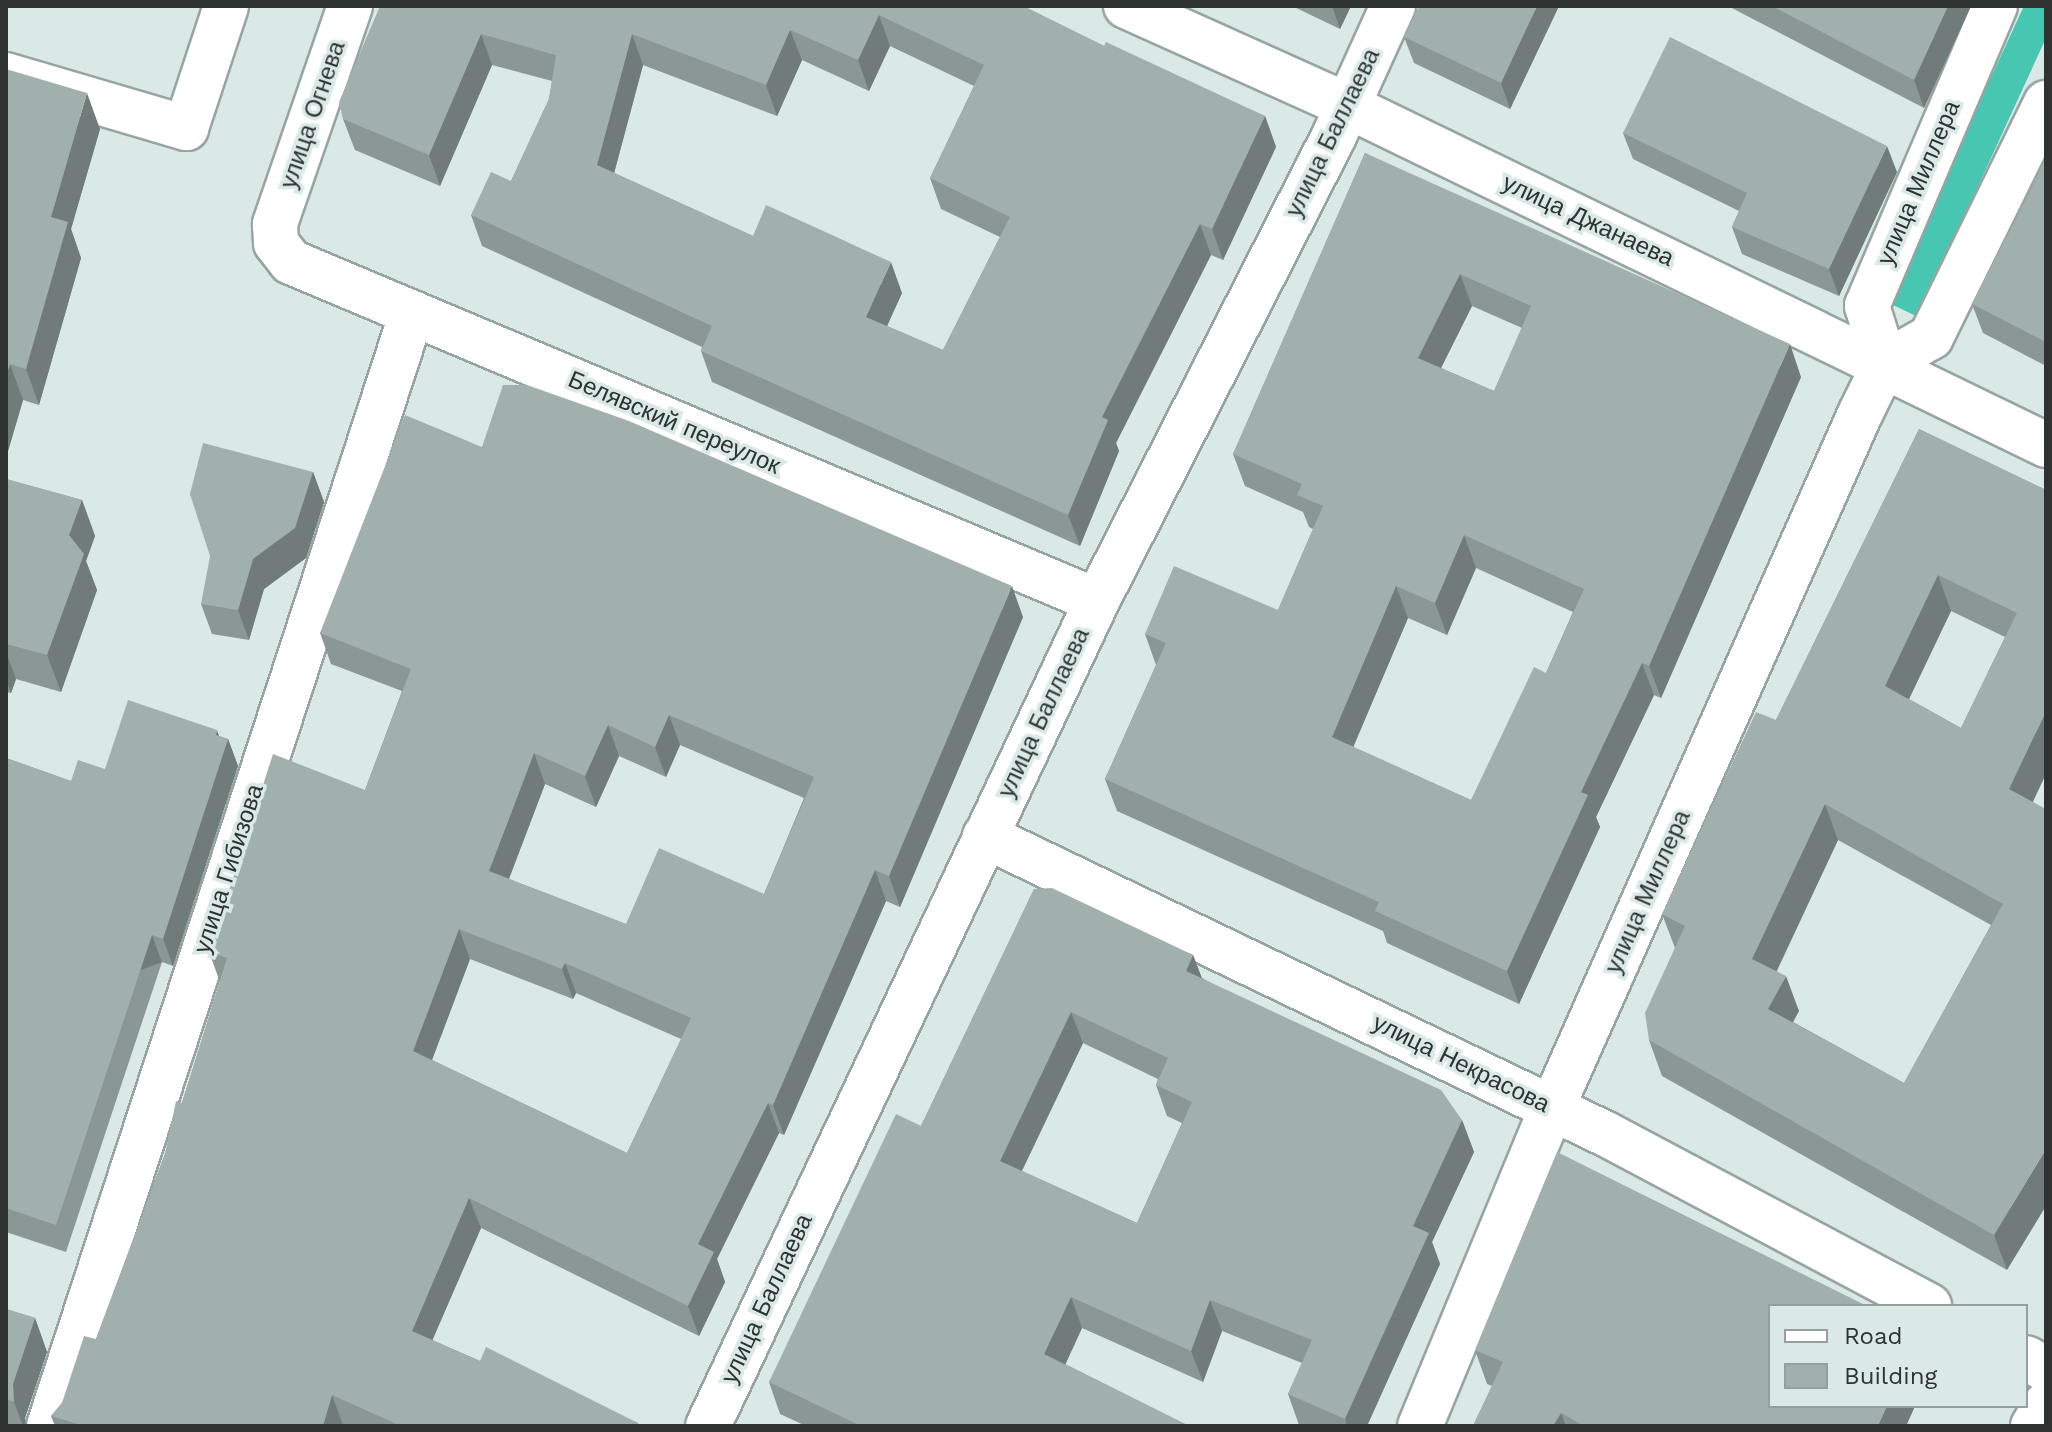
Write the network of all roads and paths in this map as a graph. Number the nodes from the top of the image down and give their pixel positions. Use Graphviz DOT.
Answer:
graph roads {
  1 [pos="226,6"];
  2 [pos="350,6"];
  3 [pos="1126,6"];
  4 [pos="1393,6"];
  5 [pos="1995,6"];
  6 [pos="6,75"];
  7 [pos="2046,103"];
  8 [pos="1348,106"];
  9 [pos="275,224"];
  10 [pos="412,313"];
  11 [pos="1885,363"];
  12 [pos="2046,445"];
  13 [pos="1097,601"];
  14 [pos="985,836"];
  15 [pos="1552,1108"];
  16 [pos="1925,1304"];
  17 [pos="2028,1359"];
  18 [pos="2046,1369"];
  19 [pos="2046,1404"];
  20 [pos="49,1426"];
  21 [pos="708,1426"];
  22 [pos="1420,1426"];
  23 [pos="2033,1426"];
  1 -- 6 [label="street"];
  2 -- 9 [label="street, улица Огнева"];
  3 -- 8 [label="street, улица Джанаева"];
  4 -- 8 [label="street, улица Баллаева"];
  5 -- 11 [label="street, улица Миллера"];
  7 -- 11 [label="street"];
  8 -- 11 [label="street, улица Джанаева"];
  8 -- 13 [label="street, улица Баллаева"];
  9 -- 10 [label="street, Белявский переулок"];
  10 -- 13 [label="street, Белявский переулок"];
  10 -- 20 [label="street, улица Гибизова"];
  11 -- 12 [label="street, улица Джанаева"];
  11 -- 15 [label="street, улица Миллера"];
  13 -- 14 [label="street, улица Баллаева"];
  14 -- 15 [label="street, улица Некрасова"];
  14 -- 21 [label="street, улица Баллаева"];
  15 -- 16 [label="street, улица Некрасова"];
  15 -- 22 [label="street, улица Миллера"];
  17 -- 18 [label="street"];
  19 -- 23 [label="street"];
}
